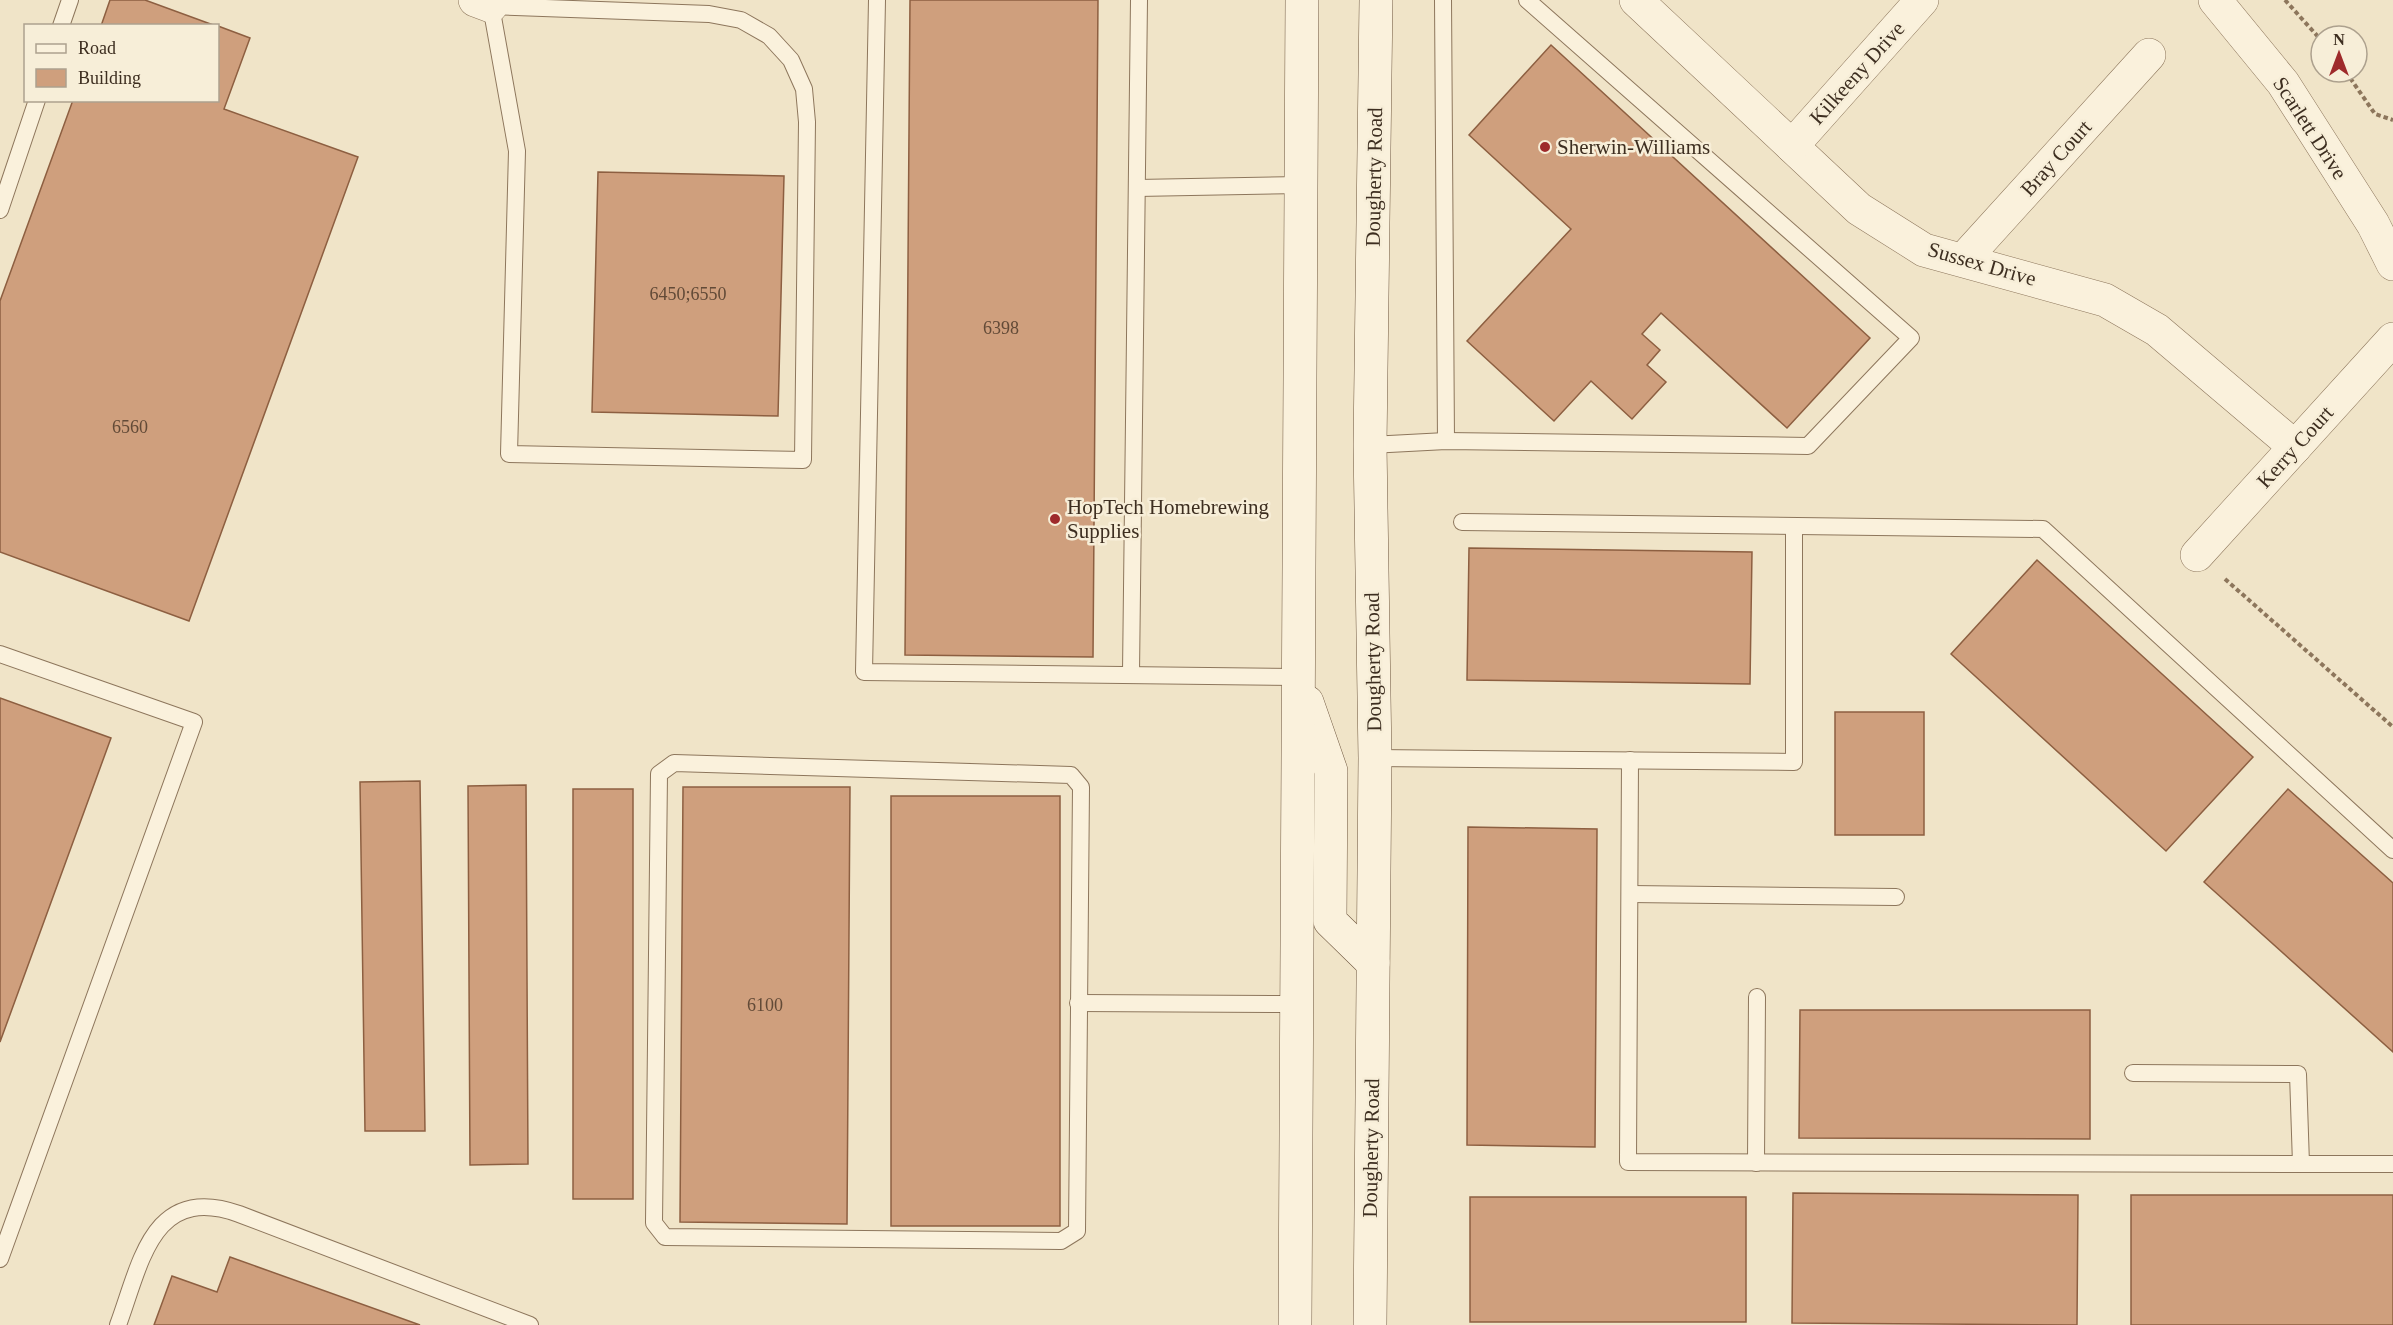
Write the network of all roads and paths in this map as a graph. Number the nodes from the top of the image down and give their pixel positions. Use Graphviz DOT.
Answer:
graph roads {
  1 [pos="70,0"];
  2 [pos="877,0"];
  3 [pos="1139,0"];
  4 [pos="1302,0"];
  5 [pos="1376,0"];
  6 [pos="1443,0"];
  7 [pos="1527,0"];
  8 [pos="1922,0"];
  9 [pos="2215,0"];
  10 [pos="2285,0"];
  11 [pos="488,2"];
  12 [pos="1653,6"];
  13 [pos="62,24"];
  14 [pos="2309,27"];
  15 [pos="2149,55"];
  16 [pos="2354,84"];
  17 [pos="36,102"];
  18 [pos="2393,120"];
  19 [pos="1792,146"];
  20 [pos="1301,185"];
  21 [pos="1137,188"];
  22 [pos="0,210"];
  23 [pos="1963,260"];
  24 [pos="2393,264"];
  25 [pos="2393,339"];
  26 [pos="1446,441"];
  27 [pos="1370,445"];
  28 [pos="2295,447"];
  29 [pos="1462,522"];
  30 [pos="1794,526"];
  31 [pos="2197,555"];
  32 [pos="0,654"];
  33 [pos="1131,673"];
  34 [pos="1298,676"];
  35 [pos="2393,727"];
  36 [pos="1375,758"];
  37 [pos="1630,760"];
  38 [pos="2393,849"];
  39 [pos="1630,894"];
  40 [pos="1896,897"];
  41 [pos="1373,963"];
  42 [pos="1757,997"];
  43 [pos="1078,1003"];
  44 [pos="1297,1004"];
  45 [pos="2133,1073"];
  46 [pos="1756,1163"];
  47 [pos="2301,1164"];
  48 [pos="2393,1164"];
  49 [pos="0,1259"];
  50 [pos="118,1325"];
  51 [pos="530,1325"];
  52 [pos="1295,1325"];
  53 [pos="1370,1325"];
  1 -- 13 [label="lane"];
  2 -- 33 [label="lane"];
  3 -- 21 [label="lane"];
  4 -- 20 [label="main road"];
  5 -- 27 [label="main road, Dougherty Road"];
  6 -- 26 [label="lane"];
  7 -- 26 [label="lane"];
  8 -- 19 [label="main road, Kilkeeny Drive"];
  9 -- 24 [label="main road, Scarlett Drive"];
  10 -- 14 [label="path"];
  11 -- 11 [label="lane"];
  12 -- 19 [label="main road, Sussex Drive"];
  15 -- 23 [label="main road, Bray Court"];
  16 -- 18 [label="path"];
  17 -- 22 [label="lane"];
  19 -- 23 [label="main road, Sussex Drive"];
  20 -- 21 [label="lane"];
  20 -- 34 [label="main road"];
  21 -- 33 [label="lane"];
  23 -- 28 [label="main road, Sussex Drive"];
  25 -- 28 [label="main road, Kerry Court"];
  26 -- 27 [label="lane"];
  27 -- 36 [label="main road, Dougherty Road"];
  28 -- 31 [label="main road, Kerry Court"];
  29 -- 30 [label="lane"];
  30 -- 37 [label="lane"];
  30 -- 38 [label="lane"];
  31 -- 35 [label="path"];
  32 -- 49 [label="lane"];
  33 -- 34 [label="lane"];
  34 -- 41 [label="main road"];
  34 -- 44 [label="main road"];
  36 -- 37 [label="lane"];
  36 -- 41 [label="main road, Dougherty Road"];
  37 -- 39 [label="lane"];
  39 -- 40 [label="lane"];
  39 -- 46 [label="lane"];
  41 -- 53 [label="main road, Dougherty Road"];
  42 -- 46 [label="lane"];
  43 -- 43 [label="lane"];
  43 -- 44 [label="lane"];
  44 -- 52 [label="main road"];
  45 -- 47 [label="lane"];
  46 -- 47 [label="lane"];
  47 -- 48 [label="lane"];
  50 -- 51 [label="lane"];
}
